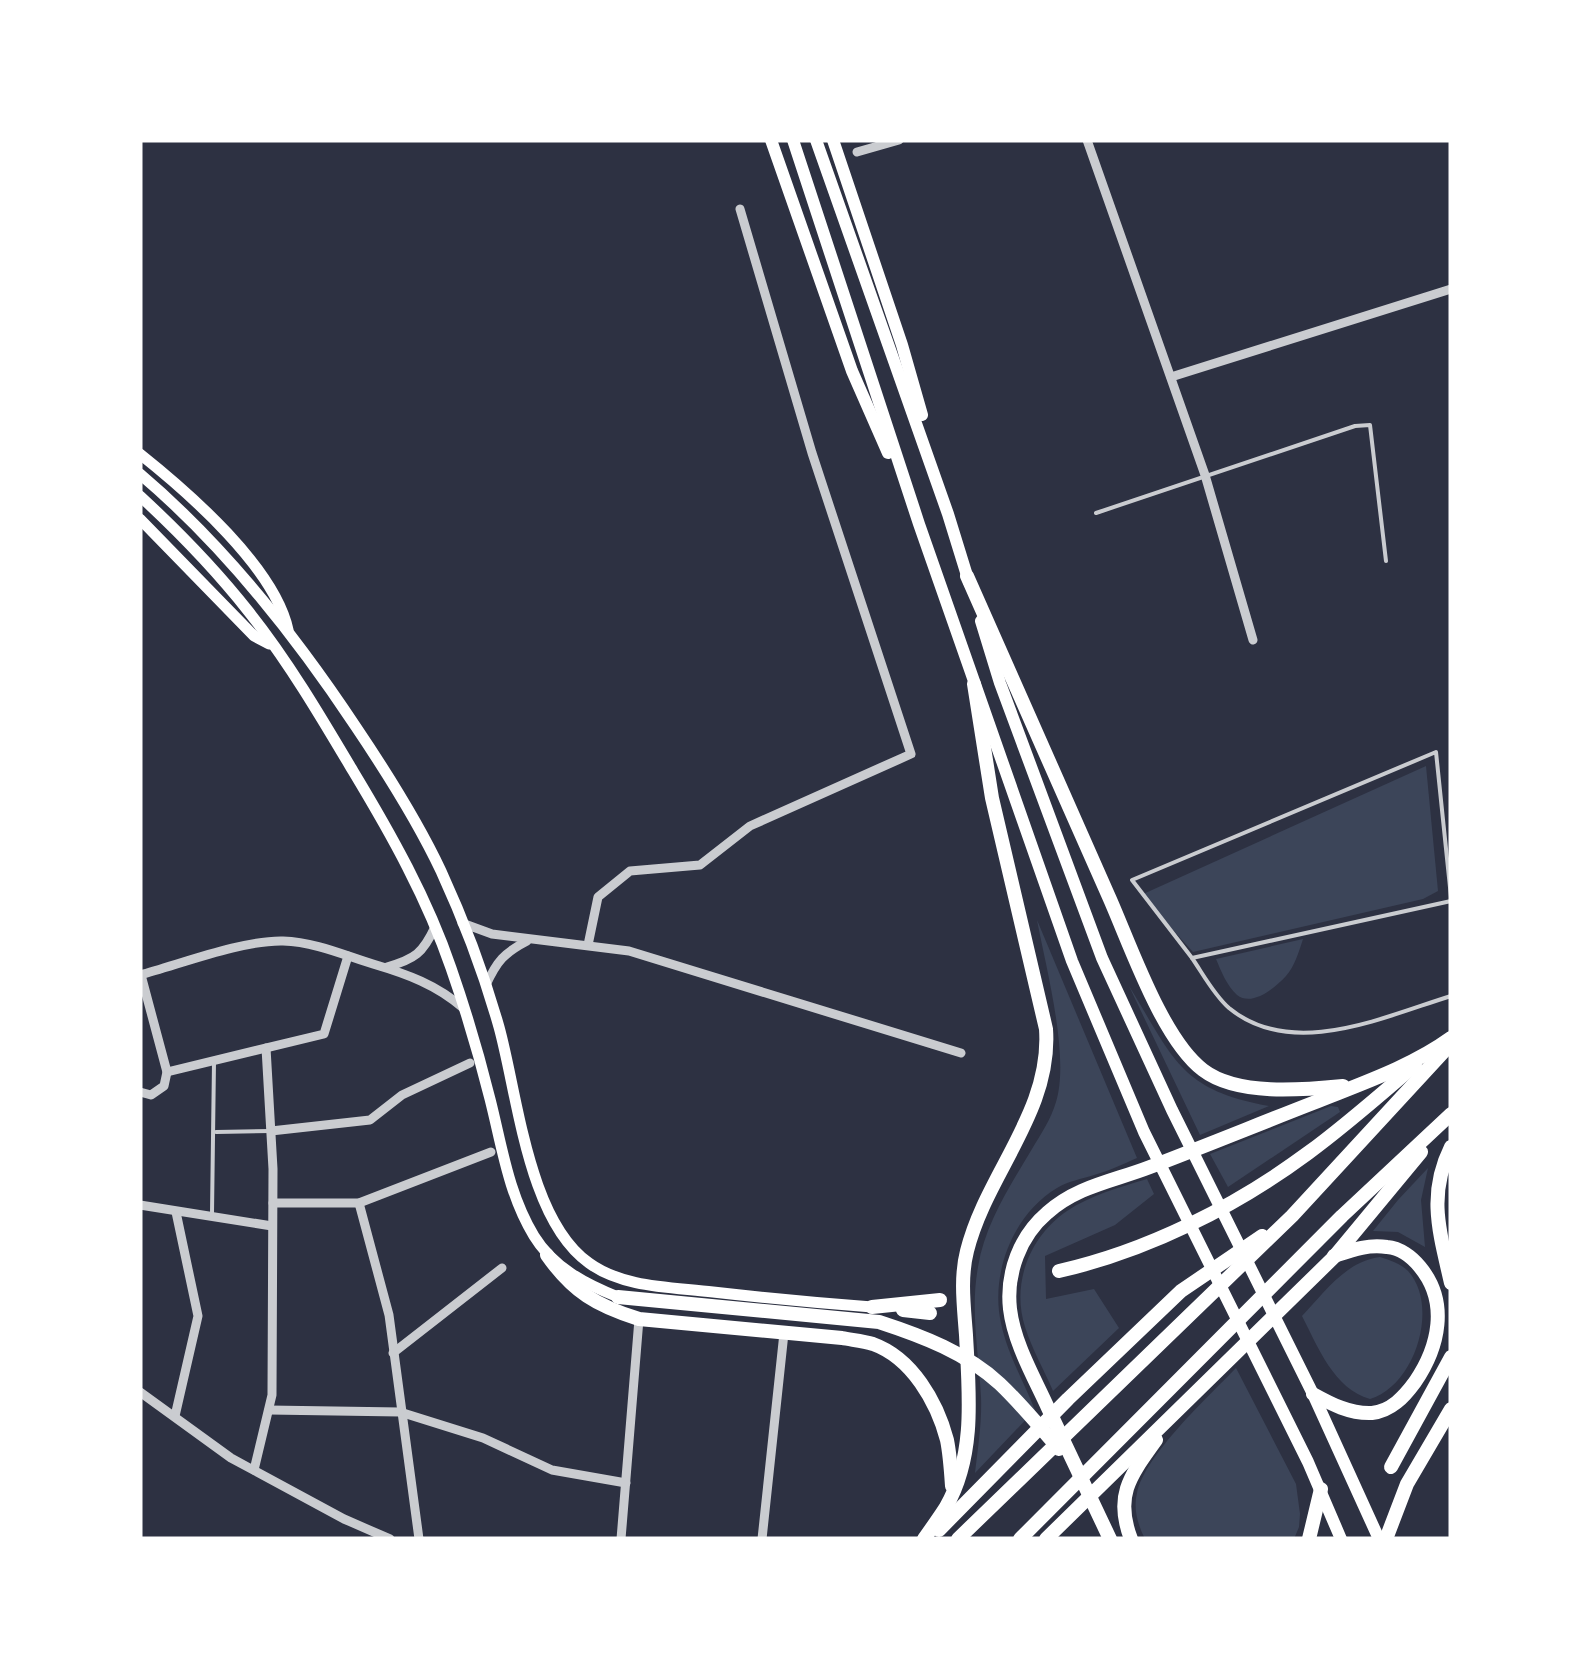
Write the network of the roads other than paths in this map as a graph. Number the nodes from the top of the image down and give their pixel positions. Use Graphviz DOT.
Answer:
graph roads {
  1 [pos="771,140"];
  2 [pos="793,140"];
  3 [pos="816,140"];
  4 [pos="833,140"];
  5 [pos="900,140"];
  6 [pos="1087,140"];
  7 [pos="857,152"];
  8 [pos="740,209"];
  9 [pos="1451,289"];
  10 [pos="1171,376"];
  11 [pos="140,454"];
  12 [pos="140,474"];
  13 [pos="1204,474"];
  14 [pos="140,496"];
  15 [pos="1096,512"];
  16 [pos="948,514"];
  17 [pos="140,519"];
  18 [pos="919,524"];
  19 [pos="1386,561"];
  20 [pos="967,576"];
  21 [pos="289,634"];
  22 [pos="1253,640"];
  23 [pos="272,646"];
  24 [pos="974,684"];
  25 [pos="1451,900"];
  26 [pos="462,923"];
  27 [pos="435,927"];
  28 [pos="530,940"];
  29 [pos="588,945"];
  30 [pos="348,956"];
  31 [pos="1192,958"];
  32 [pos="384,968"];
  33 [pos="140,975"];
  34 [pos="486,985"];
  35 [pos="1451,996"];
  36 [pos="464,1010"];
  37 [pos="1451,1041"];
  38 [pos="266,1048"];
  39 [pos="1430,1052"];
  40 [pos="961,1053"];
  41 [pos="214,1060"];
  42 [pos="470,1063"];
  43 [pos="168,1072"];
  44 [pos="1360,1084"];
  45 [pos="140,1092"];
  46 [pos="1450,1115"];
  47 [pos="271,1131"];
  48 [pos="213,1132"];
  49 [pos="1451,1147"];
  50 [pos="491,1152"];
  51 [pos="273,1203"];
  52 [pos="359,1204"];
  53 [pos="140,1205"];
  54 [pos="176,1212"];
  55 [pos="1292,1216"];
  56 [pos="212,1217"];
  57 [pos="272,1226"];
  58 [pos="547,1255"];
  59 [pos="1334,1256"];
  60 [pos="502,1268"];
  61 [pos="1059,1272"];
  62 [pos="1451,1283"];
  63 [pos="618,1297"];
  64 [pos="940,1300"];
  65 [pos="872,1307"];
  66 [pos="930,1313"];
  67 [pos="639,1318"];
  68 [pos="784,1334"];
  69 [pos="393,1353"];
  70 [pos="1451,1358"];
  71 [pos="140,1392"];
  72 [pos="1313,1394"];
  73 [pos="1180,1407"];
  74 [pos="1451,1409"];
  75 [pos="269,1410"];
  76 [pos="400,1412"];
  77 [pos="175,1416"];
  78 [pos="1391,1467"];
  79 [pos="254,1470"];
  80 [pos="1079,1473"];
  81 [pos="626,1483"];
  82 [pos="1320,1488"];
  83 [pos="953,1492"];
  84 [pos="390,1539"];
  85 [pos="419,1539"];
  86 [pos="621,1539"];
  87 [pos="762,1539"];
  88 [pos="927,1539"];
  89 [pos="958,1539"];
  90 [pos="1020,1539"];
  91 [pos="1046,1539"];
  92 [pos="1110,1539"];
  93 [pos="1131,1539"];
  94 [pos="1309,1539"];
  95 [pos="1341,1539"];
  96 [pos="1383,1539"];
  1 -- 18 [label="main road"];
  2 -- 18 [label="main road"];
  3 -- 16 [label="main road"];
  4 -- 16 [label="main road"];
  5 -- 7 [label="street"];
  6 -- 10 [label="street"];
  8 -- 29 [label="street"];
  9 -- 10 [label="street"];
  10 -- 13 [label="street"];
  11 -- 21 [label="main road"];
  12 -- 21 [label="main road"];
  13 -- 15 [label="lane"];
  13 -- 19 [label="lane"];
  13 -- 22 [label="street"];
  14 -- 23 [label="main road"];
  16 -- 20 [label="main road"];
  17 -- 23 [label="main road"];
  18 -- 24 [label="main road"];
  20 -- 44 [label="highway"];
  20 -- 72 [label="main road"];
  21 -- 26 [label="main road"];
  23 -- 27 [label="main road"];
  24 -- 82 [label="main road"];
  24 -- 83 [label="highway"];
  25 -- 31 [label="lane"];
  25 -- 31 [label="lane"];
  26 -- 28 [label="street"];
  26 -- 34 [label="main road"];
  27 -- 32 [label="street"];
  27 -- 36 [label="main road"];
  28 -- 29 [label="street"];
  28 -- 34 [label="street"];
  29 -- 40 [label="street"];
  30 -- 32 [label="street"];
  30 -- 33 [label="street"];
  30 -- 38 [label="street"];
  31 -- 35 [label="lane"];
  32 -- 36 [label="street"];
  33 -- 43 [label="street"];
  34 -- 65 [label="main road"];
  36 -- 58 [label="main road"];
  37 -- 39 [label="highway"];
  37 -- 55 [label="highway"];
  38 -- 41 [label="street"];
  38 -- 47 [label="street"];
  39 -- 44 [label="highway"];
  39 -- 61 [label="highway"];
  41 -- 43 [label="street"];
  41 -- 48 [label="lane"];
  42 -- 47 [label="street"];
  43 -- 45 [label="street"];
  44 -- 80 [label="highway"];
  46 -- 59 [label="highway"];
  46 -- 90 [label="highway"];
  47 -- 48 [label="lane"];
  47 -- 51 [label="street"];
  48 -- 56 [label="lane"];
  49 -- 62 [label="highway"];
  50 -- 52 [label="street"];
  51 -- 52 [label="street"];
  51 -- 57 [label="street"];
  52 -- 69 [label="street"];
  53 -- 54 [label="street"];
  54 -- 56 [label="street"];
  54 -- 77 [label="street"];
  55 -- 88 [label="highway"];
  55 -- 89 [label="highway"];
  56 -- 57 [label="street"];
  57 -- 75 [label="street"];
  58 -- 63 [label="main road"];
  58 -- 67 [label="highway"];
  59 -- 72 [label="highway"];
  59 -- 73 [label="highway"];
  60 -- 69 [label="street"];
  63 -- 80 [label="highway"];
  64 -- 65 [label="highway"];
  65 -- 66 [label="highway"];
  67 -- 68 [label="highway"];
  67 -- 81 [label="street"];
  68 -- 83 [label="highway"];
  68 -- 87 [label="street"];
  69 -- 76 [label="street"];
  70 -- 78 [label="highway"];
  71 -- 77 [label="street"];
  72 -- 96 [label="main road"];
  73 -- 91 [label="highway"];
  73 -- 93 [label="highway"];
  74 -- 96 [label="highway"];
  75 -- 76 [label="street"];
  75 -- 79 [label="street"];
  76 -- 81 [label="street"];
  76 -- 85 [label="street"];
  77 -- 79 [label="street"];
  79 -- 84 [label="street"];
  80 -- 92 [label="highway"];
  81 -- 86 [label="street"];
  82 -- 94 [label="highway"];
  82 -- 95 [label="main road"];
  83 -- 88 [label="highway"];
}
